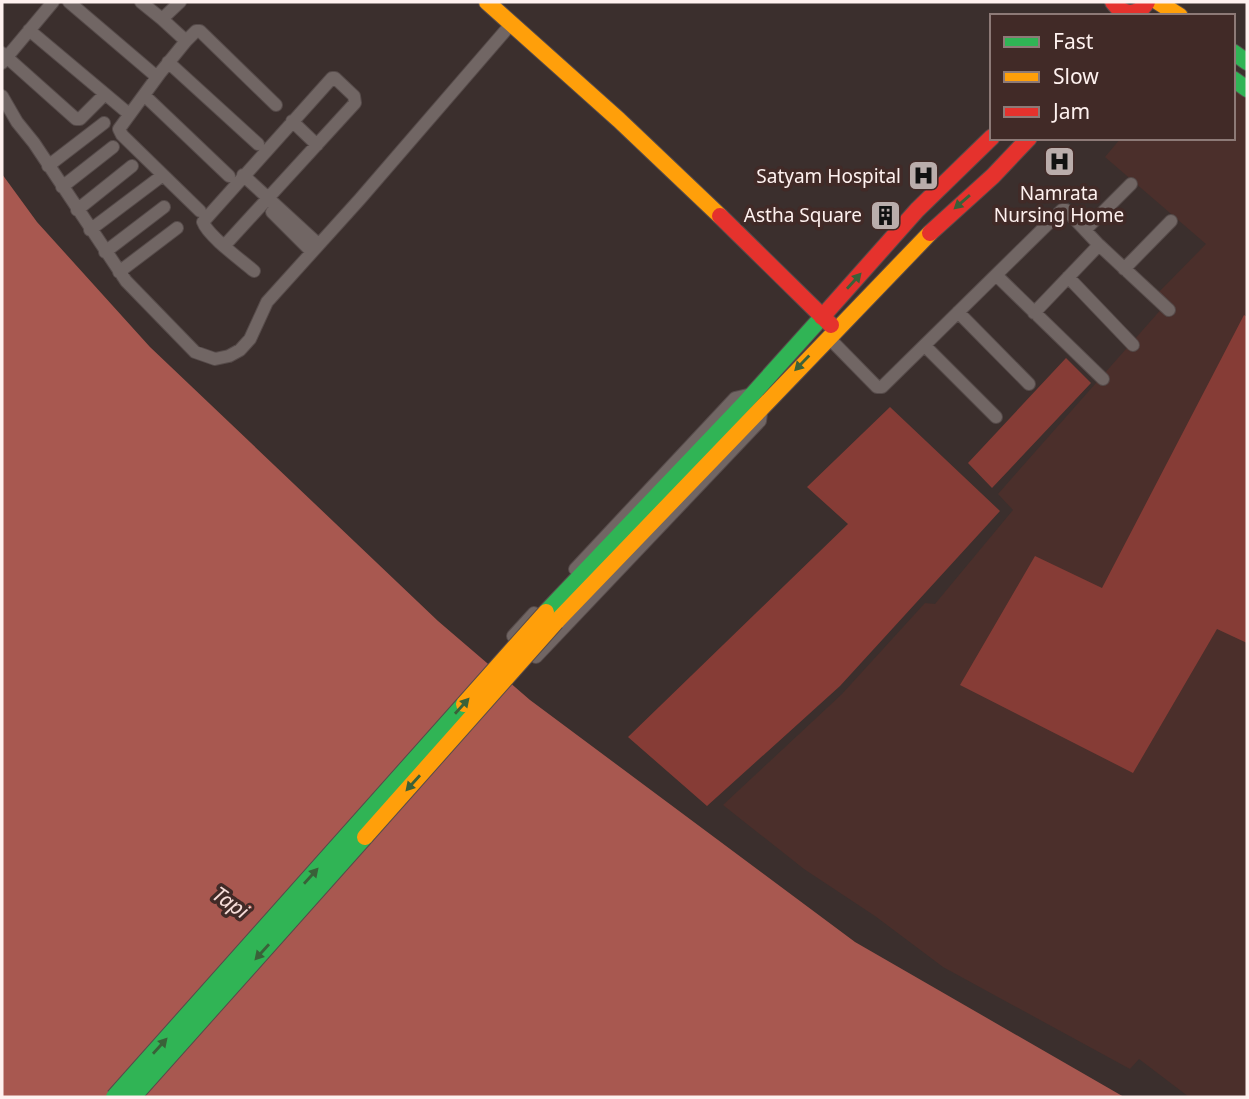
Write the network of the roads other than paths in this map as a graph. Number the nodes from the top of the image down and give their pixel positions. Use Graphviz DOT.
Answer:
graph roads {
  1 [pos="52,2"];
  2 [pos="69,2"];
  3 [pos="141,2"];
  4 [pos="180,2"];
  5 [pos="487,2"];
  6 [pos="1158,2"];
  7 [pos="1111,7"];
  8 [pos="1142,11"];
  9 [pos="1178,14"];
  10 [pos="162,19"];
  11 [pos="512,23"];
  12 [pos="29,30"];
  13 [pos="186,41"];
  14 [pos="3,58"];
  15 [pos="168,62"];
  16 [pos="157,77"];
  17 [pos="105,94"];
  18 [pos="144,95"];
  19 [pos="2,96"];
  20 [pos="276,105"];
  21 [pos="129,114"];
  22 [pos="292,121"];
  23 [pos="104,123"];
  24 [pos="990,139"];
  25 [pos="1028,140"];
  26 [pos="258,144"];
  27 [pos="317,145"];
  28 [pos="113,148"];
  29 [pos="48,166"];
  30 [pos="132,166"];
  31 [pos="163,175"];
  32 [pos="243,175"];
  33 [pos="229,176"];
  34 [pos="1131,184"];
  35 [pos="62,187"];
  36 [pos="264,198"];
  37 [pos="164,208"];
  38 [pos="77,210"];
  39 [pos="201,211"];
  40 [pos="1171,221"];
  41 [pos="177,228"];
  42 [pos="90,230"];
  43 [pos="1085,230"];
  44 [pos="1100,245"];
  45 [pos="225,246"];
  46 [pos="315,248"];
  47 [pos="105,252"];
  48 [pos="1124,269"];
  49 [pos="254,271"];
  50 [pos="119,272"];
  51 [pos="996,275"];
  52 [pos="1068,277"];
  53 [pos="1170,310"];
  54 [pos="958,312"];
  55 [pos="1034,313"];
  56 [pos="823,316"];
  57 [pos="832,333"];
  58 [pos="1133,345"];
  59 [pos="925,346"];
  60 [pos="1103,379"];
  61 [pos="1029,384"];
  62 [pos="757,399"];
  63 [pos="996,417"];
  64 [pos="551,617"];
  65 [pos="114,1097"];
  66 [pos="133,1097"];
  1 -- 12 [label="street"];
  2 -- 16 [label="street"];
  3 -- 10 [label="street"];
  4 -- 10 [label="street"];
  5 -- 11 [label="main road"];
  6 -- 9 [label="main road"];
  7 -- 8 [label="main road"];
  10 -- 13 [label="street"];
  11 -- 46 [label="street"];
  11 -- 56 [label="main road"];
  12 -- 14 [label="street"];
  12 -- 17 [label="street"];
  13 -- 15 [label="street"];
  13 -- 20 [label="street"];
  14 -- 17 [label="street"];
  15 -- 16 [label="street"];
  15 -- 26 [label="street"];
  16 -- 18 [label="street"];
  17 -- 21 [label="street"];
  18 -- 21 [label="street"];
  18 -- 33 [label="street"];
  19 -- 29 [label="street"];
  21 -- 31 [label="street"];
  22 -- 27 [label="street"];
  22 -- 27 [label="street"];
  22 -- 32 [label="street"];
  23 -- 29 [label="street"];
  56 -- 24 [label="main road, one-way"];
  25 -- 57 [label="main road, one-way"];
  27 -- 36 [label="street"];
  28 -- 35 [label="street"];
  29 -- 35 [label="street"];
  30 -- 38 [label="street"];
  31 -- 39 [label="street"];
  31 -- 42 [label="street"];
  32 -- 36 [label="street"];
  32 -- 45 [label="street"];
  34 -- 43 [label="street"];
  35 -- 38 [label="street"];
  36 -- 45 [label="street"];
  36 -- 46 [label="street"];
  37 -- 47 [label="street"];
  38 -- 42 [label="street"];
  40 -- 48 [label="street"];
  41 -- 50 [label="street"];
  42 -- 47 [label="street"];
  43 -- 44 [label="street"];
  43 -- 51 [label="street"];
  44 -- 48 [label="street"];
  44 -- 52 [label="street"];
  45 -- 49 [label="street"];
  46 -- 50 [label="street"];
  47 -- 50 [label="street"];
  48 -- 53 [label="street"];
  51 -- 54 [label="street"];
  51 -- 55 [label="street"];
  52 -- 55 [label="street"];
  52 -- 58 [label="street"];
  54 -- 59 [label="street"];
  54 -- 61 [label="street"];
  55 -- 60 [label="street"];
  56 -- 57 [label="main road"];
  56 -- 62 [label="main road"];
  57 -- 59 [label="street"];
  57 -- 62 [label="main road, one-way"];
  59 -- 63 [label="street"];
  62 -- 62 [label="street"];
  62 -- 64 [label="main road"];
  65 -- 64 [label="main road, one-way, bridge"];
  64 -- 66 [label="main road, one-way, bridge"];
}
